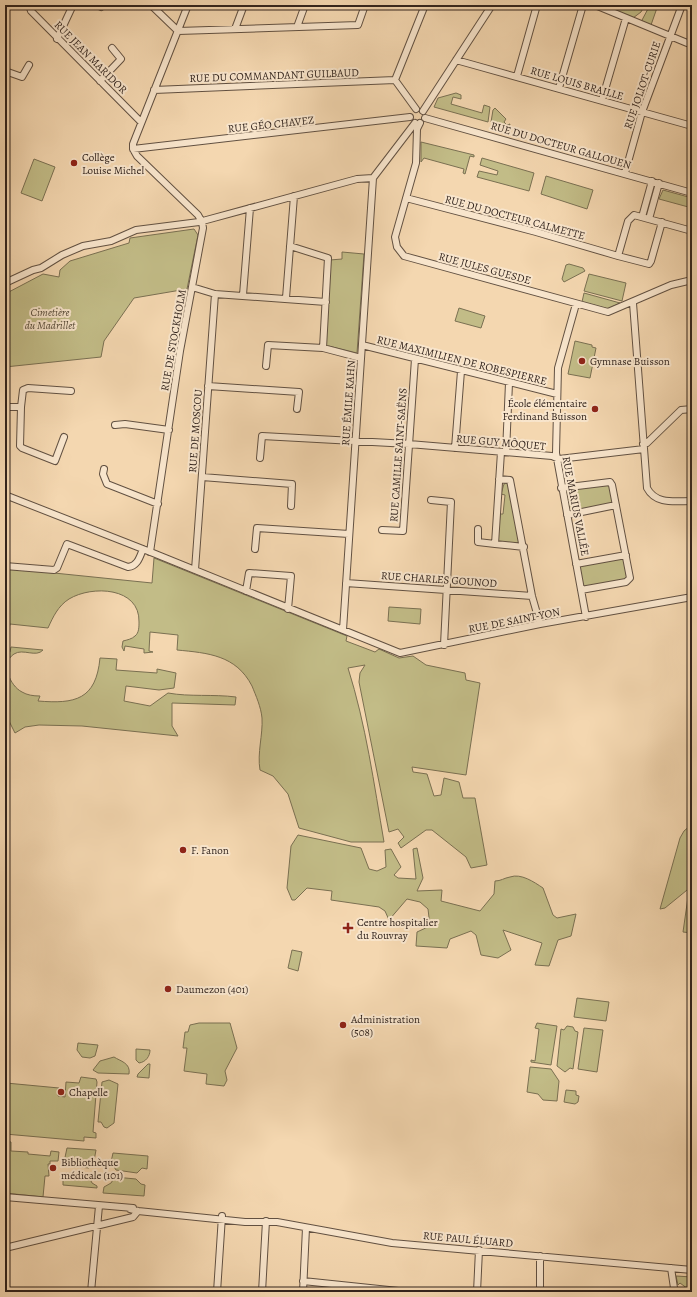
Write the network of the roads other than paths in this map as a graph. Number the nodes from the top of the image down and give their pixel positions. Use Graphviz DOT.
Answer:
graph roads {
  1 [pos="29,5"];
  2 [pos="73,5"];
  3 [pos="151,5"];
  4 [pos="188,5"];
  5 [pos="244,5"];
  6 [pos="305,5"];
  7 [pos="366,5"];
  8 [pos="425,5"];
  9 [pos="492,5"];
  10 [pos="537,5"];
  11 [pos="583,5"];
  12 [pos="594,5"];
  13 [pos="682,5"];
  14 [pos="626,18"];
  15 [pos="297,27"];
  16 [pos="235,29"];
  17 [pos="178,31"];
  18 [pos="670,36"];
  19 [pos="57,39"];
  20 [pos="692,45"];
  21 [pos="112,48"];
  22 [pos="456,60"];
  23 [pos="30,66"];
  24 [pos="5,71"];
  25 [pos="517,76"];
  26 [pos="395,80"];
  27 [pos="100,81"];
  28 [pos="559,88"];
  29 [pos="154,90"];
  30 [pos="602,100"];
  31 [pos="416,109"];
  32 [pos="423,111"];
  33 [pos="642,112"];
  34 [pos="410,117"];
  35 [pos="420,121"];
  36 [pos="141,122"];
  37 [pos="692,125"];
  38 [pos="133,149"];
  39 [pos="625,173"];
  40 [pos="373,178"];
  41 [pos="652,181"];
  42 [pos="660,183"];
  43 [pos="692,193"];
  44 [pos="294,196"];
  45 [pos="406,198"];
  46 [pos="250,208"];
  47 [pos="642,217"];
  48 [pos="649,219"];
  49 [pos="202,222"];
  50 [pos="662,222"];
  51 [pos="692,231"];
  52 [pos="290,246"];
  53 [pos="618,256"];
  54 [pos="692,280"];
  55 [pos="5,283"];
  56 [pos="192,287"];
  57 [pos="215,294"];
  58 [pos="243,295"];
  59 [pos="286,298"];
  60 [pos="326,302"];
  61 [pos="632,302"];
  62 [pos="576,304"];
  63 [pos="362,345"];
  64 [pos="323,348"];
  65 [pos="361,358"];
  66 [pos="415,359"];
  67 [pos="266,366"];
  68 [pos="461,371"];
  69 [pos="509,383"];
  70 [pos="208,386"];
  71 [pos="72,391"];
  72 [pos="557,394"];
  73 [pos="5,407"];
  74 [pos="21,407"];
  75 [pos="297,409"];
  76 [pos="692,409"];
  77 [pos="115,425"];
  78 [pos="169,430"];
  79 [pos="64,437"];
  80 [pos="356,441"];
  81 [pos="409,444"];
  82 [pos="643,447"];
  83 [pos="455,448"];
  84 [pos="504,452"];
  85 [pos="260,458"];
  86 [pos="556,458"];
  87 [pos="104,469"];
  88 [pos="202,477"];
  89 [pos="499,479"];
  90 [pos="561,488"];
  91 [pos="5,495"];
  92 [pos="431,500"];
  93 [pos="692,501"];
  94 [pos="158,504"];
  95 [pos="616,505"];
  96 [pos="291,506"];
  97 [pos="567,515"];
  98 [pos="478,529"];
  99 [pos="382,530"];
  100 [pos="349,534"];
  101 [pos="495,544"];
  102 [pos="524,547"];
  103 [pos="143,549"];
  104 [pos="255,549"];
  105 [pos="150,552"];
  106 [pos="626,555"];
  107 [pos="576,564"];
  108 [pos="5,566"];
  109 [pos="195,570"];
  110 [pos="346,583"];
  111 [pos="446,589"];
  112 [pos="581,590"];
  113 [pos="246,591"];
  114 [pos="532,596"];
  115 [pos="692,597"];
  116 [pos="288,608"];
  117 [pos="586,617"];
  118 [pos="540,624"];
  119 [pos="343,630"];
  120 [pos="444,645"];
  121 [pos="5,1197"];
  122 [pos="98,1206"];
  123 [pos="130,1209"];
  124 [pos="138,1211"];
  125 [pos="222,1218"];
  126 [pos="266,1221"];
  127 [pos="97,1226"];
  128 [pos="306,1228"];
  129 [pos="5,1248"];
  130 [pos="478,1250"];
  131 [pos="540,1256"];
  132 [pos="671,1268"];
  133 [pos="692,1270"];
  134 [pos="303,1281"];
  135 [pos="349,1289"];
  136 [pos="394,1291"];
  137 [pos="91,1292"];
  138 [pos="217,1292"];
  139 [pos="262,1292"];
  140 [pos="302,1292"];
  141 [pos="408,1292"];
  142 [pos="477,1292"];
  143 [pos="540,1292"];
  144 [pos="678,1292"];
  1 -- 19 [label="street, RUE JEAN MARIDOR"];
  2 -- 19 [label="street"];
  3 -- 17 [label="street"];
  4 -- 17 [label="street"];
  5 -- 16 [label="street"];
  6 -- 15 [label="street"];
  7 -- 15 [label="street"];
  8 -- 26 [label="street"];
  9 -- 22 [label="street"];
  10 -- 25 [label="street"];
  11 -- 28 [label="street"];
  12 -- 14 [label="street"];
  13 -- 18 [label="street, RUE JOLIOT-CURIE"];
  14 -- 18 [label="street"];
  14 -- 30 [label="street"];
  15 -- 16 [label="street"];
  16 -- 17 [label="street"];
  17 -- 29 [label="street"];
  18 -- 20 [label="street"];
  18 -- 33 [label="street, RUE JOLIOT-CURIE"];
  19 -- 27 [label="street, RUE JEAN MARIDOR"];
  21 -- 27 [label="street"];
  22 -- 25 [label="street, RUE LOUIS BRAILLE"];
  22 -- 32 [label="street"];
  23 -- 24 [label="street"];
  25 -- 28 [label="street, RUE LOUIS BRAILLE"];
  26 -- 29 [label="street, RUE DU COMMANDANT GUILBAUD"];
  26 -- 31 [label="street"];
  27 -- 36 [label="street, RUE JEAN MARIDOR"];
  28 -- 30 [label="street, RUE LOUIS BRAILLE"];
  29 -- 36 [label="street"];
  30 -- 33 [label="street, RUE LOUIS BRAILLE"];
  31 -- 32 [label="street"];
  31 -- 34 [label="street"];
  32 -- 35 [label="street, RUE JULES GUESDE"];
  33 -- 37 [label="street, RUE LOUIS BRAILLE"];
  33 -- 39 [label="street, RUE JOLIOT-CURIE"];
  34 -- 35 [label="street"];
  34 -- 38 [label="street, RUE GÉO CHAVEZ"];
  35 -- 39 [label="street, RUE DU DOCTEUR GALLOUEN"];
  35 -- 40 [label="street"];
  35 -- 45 [label="street, RUE JULES GUESDE"];
  36 -- 38 [label="street"];
  38 -- 49 [label="street"];
  39 -- 41 [label="street, RUE DU DOCTEUR GALLOUEN"];
  40 -- 44 [label="street"];
  40 -- 63 [label="street, RUE ÉMILE KAHN"];
  41 -- 42 [label="street, RUE DU DOCTEUR GALLOUEN"];
  41 -- 47 [label="street"];
  42 -- 43 [label="street, RUE DU DOCTEUR GALLOUEN"];
  42 -- 48 [label="street"];
  44 -- 46 [label="street"];
  44 -- 52 [label="street"];
  45 -- 53 [label="street, RUE DU DOCTEUR CALMETTE"];
  45 -- 62 [label="street, RUE JULES GUESDE"];
  46 -- 49 [label="street"];
  46 -- 58 [label="street"];
  47 -- 48 [label="street"];
  47 -- 53 [label="street"];
  48 -- 50 [label="street"];
  49 -- 55 [label="street"];
  49 -- 56 [label="street, RUE DE STOCKHOLM"];
  50 -- 51 [label="street"];
  50 -- 53 [label="street, RUE DU DOCTEUR CALMETTE"];
  52 -- 59 [label="street"];
  52 -- 60 [label="street"];
  54 -- 61 [label="street, RUE JULES GUESDE"];
  56 -- 57 [label="street"];
  56 -- 78 [label="street, RUE DE STOCKHOLM"];
  57 -- 58 [label="street"];
  57 -- 70 [label="street, RUE DE MOSCOU"];
  58 -- 59 [label="street"];
  59 -- 60 [label="street"];
  60 -- 64 [label="street"];
  61 -- 62 [label="street, RUE JULES GUESDE"];
  61 -- 82 [label="street"];
  62 -- 72 [label="street, RUE MARIUS VALLÉE"];
  63 -- 65 [label="street, RUE ÉMILE KAHN"];
  63 -- 66 [label="street, RUE MAXIMILIEN DE ROBESPIERRE"];
  64 -- 65 [label="street"];
  64 -- 67 [label="street"];
  65 -- 80 [label="street, RUE ÉMILE KAHN"];
  66 -- 68 [label="street, RUE MAXIMILIEN DE ROBESPIERRE"];
  66 -- 81 [label="street, RUE CAMILLE SAINT-SAËNS"];
  68 -- 69 [label="street, RUE MAXIMILIEN DE ROBESPIERRE"];
  68 -- 83 [label="street"];
  69 -- 72 [label="street, RUE MAXIMILIEN DE ROBESPIERRE"];
  69 -- 84 [label="street"];
  70 -- 75 [label="street"];
  70 -- 88 [label="street, RUE DE MOSCOU"];
  71 -- 74 [label="street"];
  72 -- 86 [label="street, RUE MARIUS VALLÉE"];
  73 -- 74 [label="street"];
  74 -- 79 [label="street"];
  76 -- 82 [label="street"];
  77 -- 78 [label="street"];
  78 -- 94 [label="street, RUE DE STOCKHOLM"];
  80 -- 81 [label="street, RUE GUY MÔQUET"];
  80 -- 85 [label="street, RUE GUY MÔQUET"];
  80 -- 100 [label="street, RUE ÉMILE KAHN"];
  81 -- 83 [label="street, RUE GUY MÔQUET"];
  81 -- 99 [label="street, RUE CAMILLE SAINT-SAËNS"];
  82 -- 86 [label="street, RUE GUY MÔQUET"];
  82 -- 93 [label="street"];
  83 -- 84 [label="street, RUE GUY MÔQUET"];
  84 -- 86 [label="street, RUE GUY MÔQUET"];
  84 -- 89 [label="street"];
  86 -- 90 [label="street, RUE MARIUS VALLÉE"];
  87 -- 94 [label="street"];
  88 -- 96 [label="street"];
  88 -- 109 [label="street, RUE DE MOSCOU"];
  89 -- 101 [label="street"];
  89 -- 102 [label="street"];
  90 -- 95 [label="street"];
  90 -- 97 [label="street, RUE MARIUS VALLÉE"];
  91 -- 103 [label="street"];
  92 -- 111 [label="street"];
  94 -- 105 [label="street, RUE DE STOCKHOLM"];
  95 -- 97 [label="street"];
  95 -- 106 [label="street"];
  97 -- 107 [label="street, RUE MARIUS VALLÉE"];
  98 -- 101 [label="street"];
  100 -- 104 [label="street"];
  100 -- 110 [label="street, RUE ÉMILE KAHN"];
  101 -- 102 [label="street"];
  102 -- 114 [label="street"];
  103 -- 105 [label="street"];
  103 -- 108 [label="street"];
  105 -- 109 [label="street, RUE DE SAINT-YON"];
  106 -- 107 [label="street"];
  106 -- 112 [label="street"];
  107 -- 112 [label="street, RUE MARIUS VALLÉE"];
  109 -- 113 [label="street, RUE DE SAINT-YON"];
  110 -- 111 [label="street, RUE CHARLES GOUNOD"];
  110 -- 119 [label="street, RUE ÉMILE KAHN"];
  111 -- 114 [label="street, RUE CHARLES GOUNOD"];
  111 -- 120 [label="street"];
  112 -- 117 [label="street, RUE MARIUS VALLÉE"];
  113 -- 116 [label="street, RUE DE SAINT-YON"];
  113 -- 116 [label="street"];
  114 -- 118 [label="street"];
  115 -- 117 [label="street, RUE DE SAINT-YON"];
  116 -- 119 [label="street, RUE DE SAINT-YON"];
  117 -- 118 [label="street, RUE DE SAINT-YON"];
  118 -- 120 [label="street, RUE DE SAINT-YON"];
  119 -- 120 [label="street, RUE DE SAINT-YON"];
  121 -- 122 [label="street"];
  122 -- 123 [label="street"];
  122 -- 127 [label="street"];
  123 -- 124 [label="street"];
  123 -- 125 [label="street"];
  124 -- 125 [label="street"];
  124 -- 127 [label="street"];
  125 -- 126 [label="street"];
  125 -- 126 [label="street, RUE PAUL ÉLUARD"];
  125 -- 138 [label="street"];
  126 -- 128 [label="street, RUE PAUL ÉLUARD"];
  126 -- 139 [label="street"];
  127 -- 129 [label="street"];
  127 -- 137 [label="street"];
  128 -- 130 [label="street, RUE PAUL ÉLUARD"];
  128 -- 134 [label="street"];
  130 -- 131 [label="street, RUE PAUL ÉLUARD"];
  130 -- 142 [label="street"];
  131 -- 132 [label="street, RUE PAUL ÉLUARD"];
  131 -- 143 [label="street"];
  132 -- 133 [label="street, RUE PAUL ÉLUARD"];
  132 -- 144 [label="street"];
  134 -- 135 [label="street"];
  134 -- 140 [label="street"];
  135 -- 136 [label="street"];
  136 -- 141 [label="street"];
}
